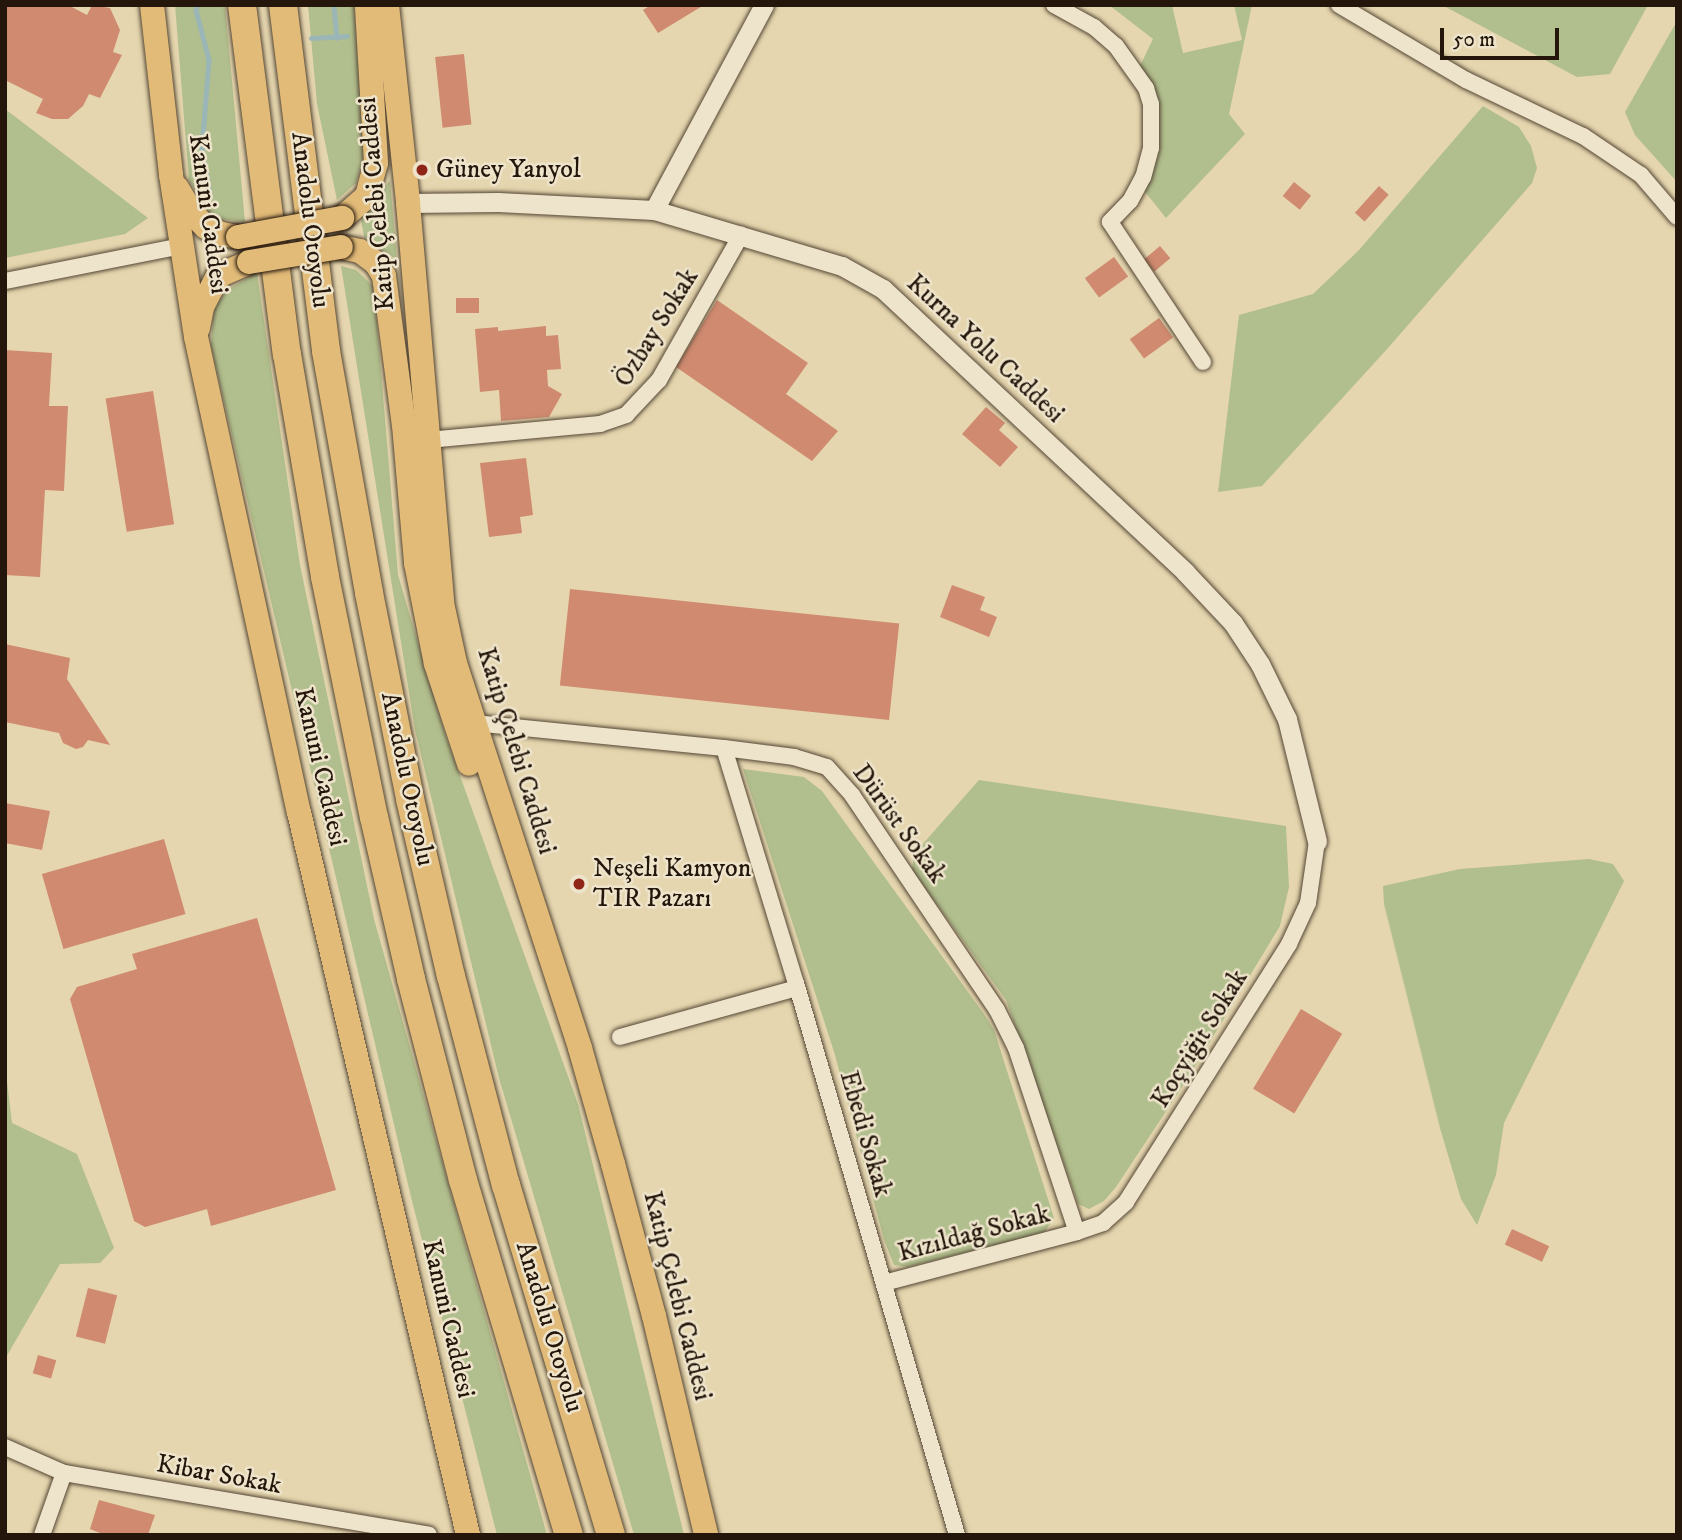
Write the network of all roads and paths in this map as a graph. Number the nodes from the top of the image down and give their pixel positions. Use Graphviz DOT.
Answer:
graph roads {
  1 [pos="152,5"];
  2 [pos="242,5"];
  3 [pos="283,5"];
  4 [pos="367,5"];
  5 [pos="387,5"];
  6 [pos="764,5"];
  7 [pos="1054,5"];
  8 [pos="1339,5"];
  9 [pos="172,175"];
  10 [pos="408,203"];
  11 [pos="654,209"];
  12 [pos="1677,217"];
  13 [pos="741,235"];
  14 [pos="181,246"];
  15 [pos="5,281"];
  16 [pos="196,337"];
  17 [pos="1203,362"];
  18 [pos="428,440"];
  19 [pos="474,723"];
  20 [pos="724,748"];
  21 [pos="1317,841"];
  22 [pos="797,988"];
  23 [pos="620,1037"];
  24 [pos="580,1048"];
  25 [pos="1077,1232"];
  26 [pos="884,1283"];
  27 [pos="5,1447"];
  28 [pos="64,1473"];
  29 [pos="42,1535"];
  30 [pos="429,1535"];
  31 [pos="468,1535"];
  32 [pos="569,1535"];
  33 [pos="611,1535"];
  34 [pos="706,1535"];
  35 [pos="957,1535"];
  1 -- 9 [label="main road, Kanuni Caddesi"];
  2 -- 32 [label="highway, Anadolu Otoyolu"];
  3 -- 33 [label="highway, Anadolu Otoyolu"];
  4 -- 9 [label="main road, bridge"];
  5 -- 10 [label="main road, Katip Çelebi Caddesi"];
  6 -- 11 [label="street"];
  7 -- 17 [label="street"];
  8 -- 12 [label="street"];
  9 -- 14 [label="main road, Kanuni Caddesi"];
  10 -- 11 [label="street, Kurna Yolu Caddesi"];
  10 -- 18 [label="main road, Katip Çelebi Caddesi"];
  11 -- 13 [label="street, Kurna Yolu Caddesi"];
  13 -- 18 [label="street, Özbay Sokak"];
  13 -- 21 [label="street, Kurna Yolu Caddesi"];
  14 -- 15 [label="street"];
  14 -- 16 [label="main road, Kanuni Caddesi"];
  16 -- 24 [label="main road, bridge"];
  16 -- 31 [label="main road, Kanuni Caddesi"];
  18 -- 19 [label="main road, Katip Çelebi Caddesi"];
  19 -- 20 [label="street, Dürüst Sokak"];
  19 -- 24 [label="main road, Katip Çelebi Caddesi"];
  20 -- 22 [label="street, Ebedi Sokak"];
  20 -- 25 [label="street, Dürüst Sokak"];
  21 -- 25 [label="street, Koçyiğit Sokak"];
  22 -- 23 [label="street"];
  22 -- 26 [label="street, Ebedi Sokak"];
  24 -- 34 [label="main road, Katip Çelebi Caddesi"];
  25 -- 26 [label="street, Kızıldağ Sokak"];
  26 -- 35 [label="street, Ebedi Sokak"];
  27 -- 28 [label="street, Kibar Sokak"];
  28 -- 29 [label="street"];
  28 -- 30 [label="street, Kibar Sokak"];
}
